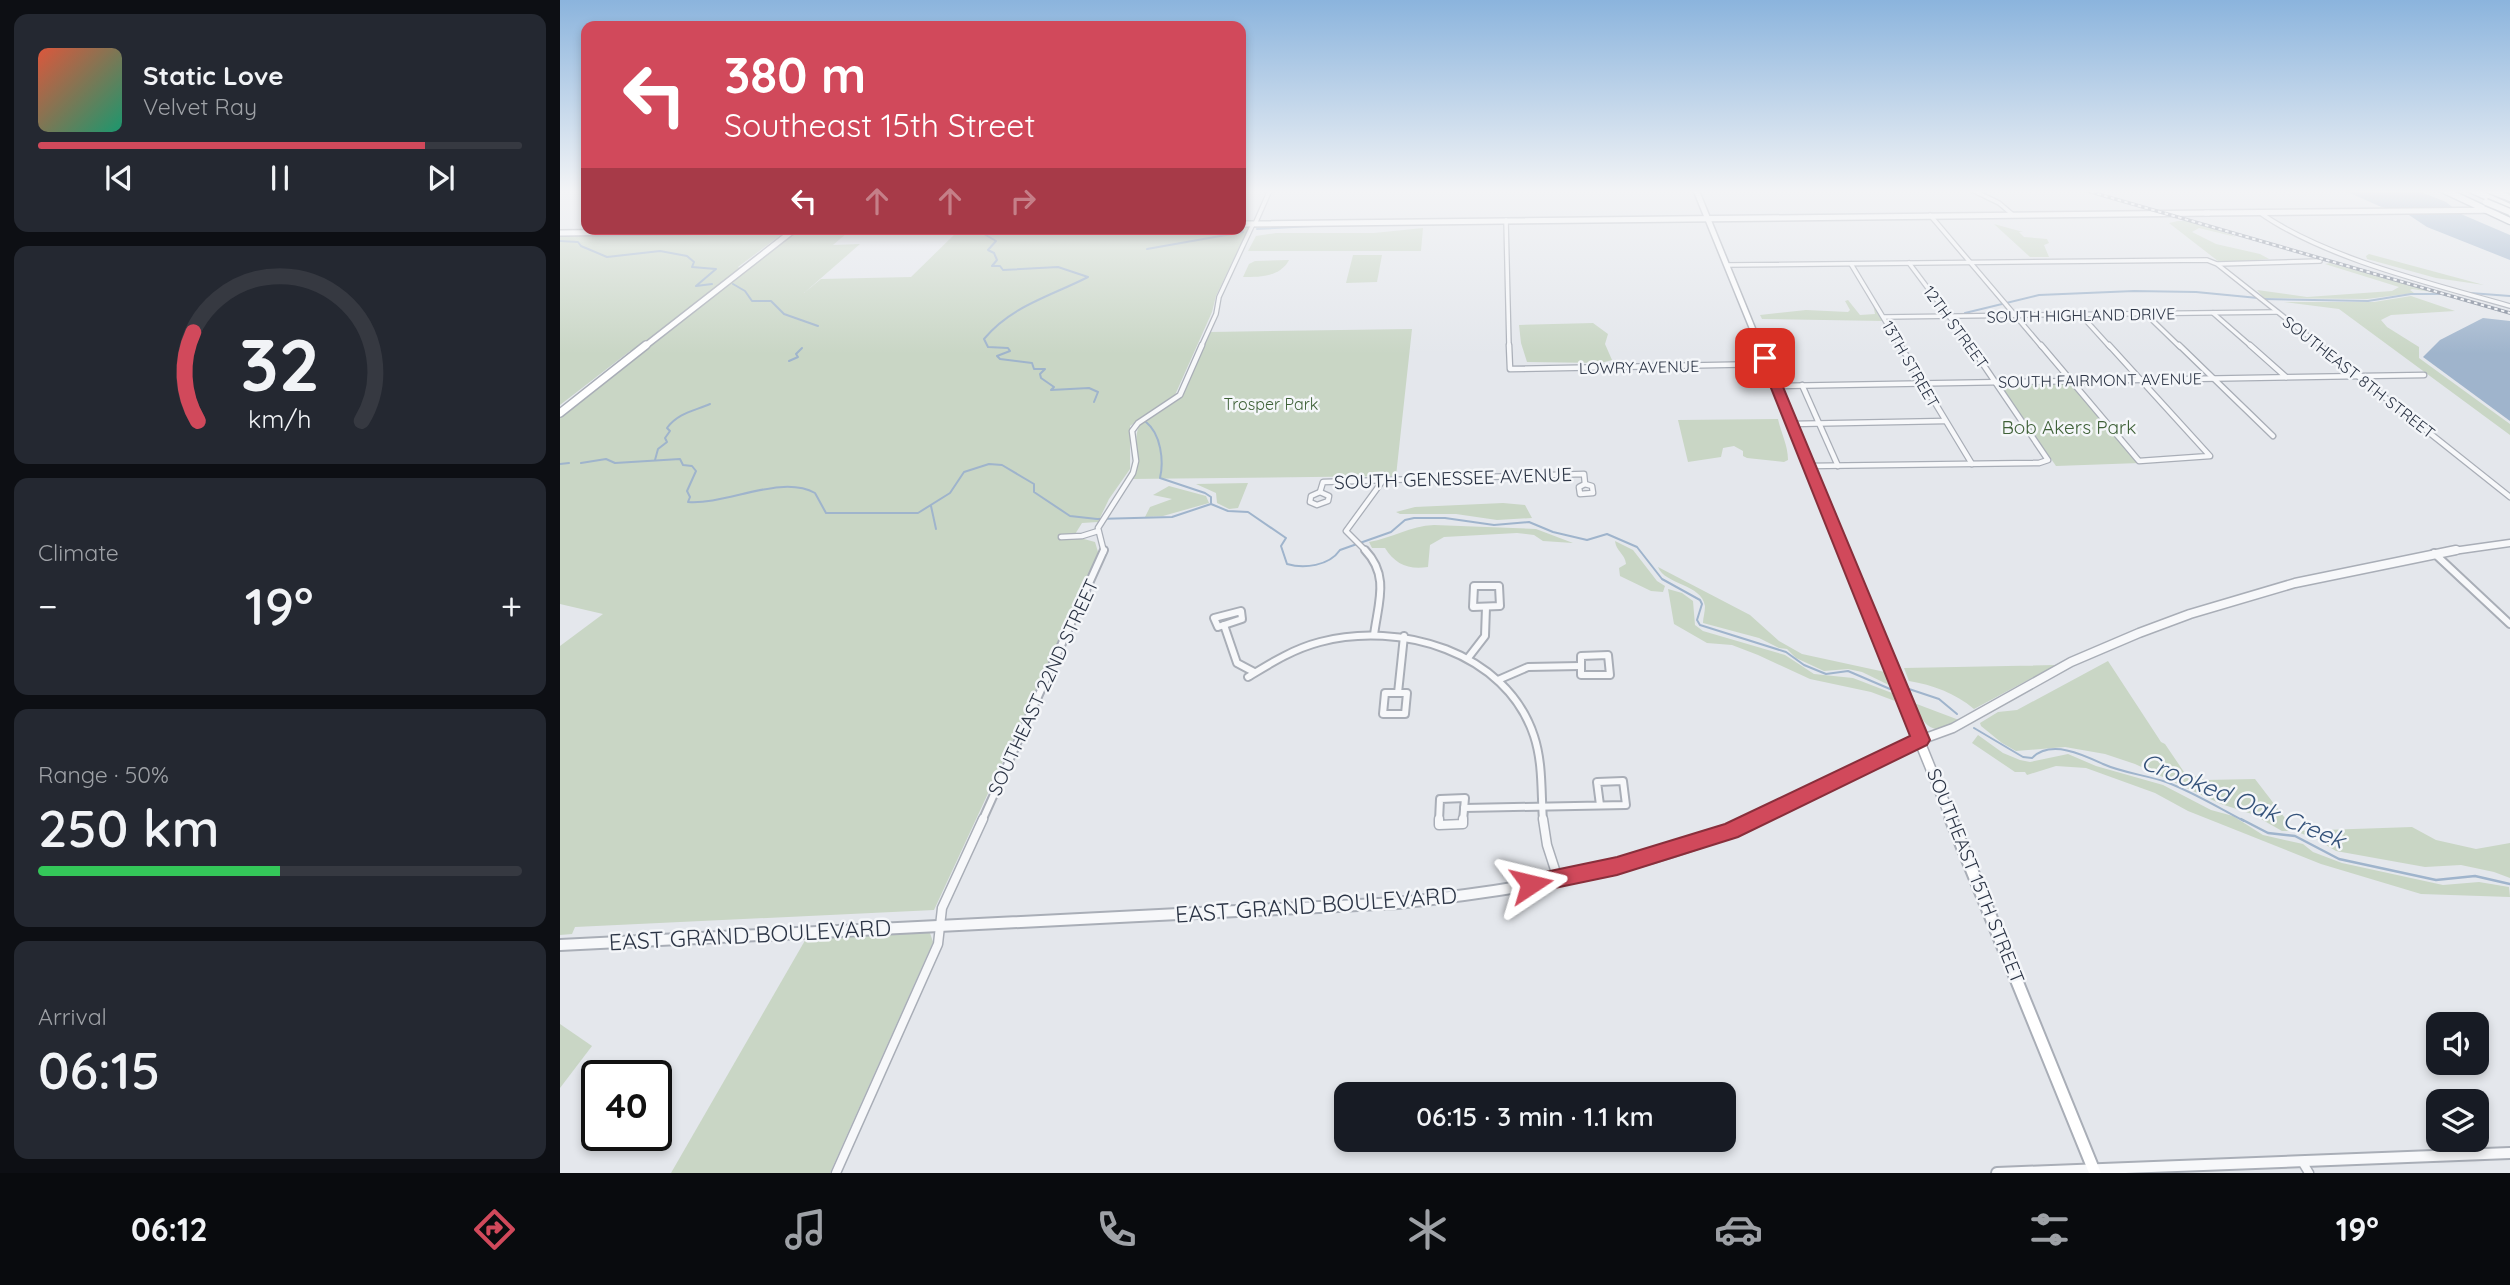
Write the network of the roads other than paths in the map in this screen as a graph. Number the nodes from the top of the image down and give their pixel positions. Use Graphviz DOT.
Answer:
graph roads {
  1 [pos="774,245"];
  2 [pos="1244,245"];
  3 [pos="1507,245"];
  4 [pos="1718,245"];
  5 [pos="1956,245"];
  6 [pos="2323,245"];
  7 [pos="2320,261"];
  8 [pos="1909,263"];
  9 [pos="1972,263"];
  10 [pos="1851,264"];
  11 [pos="2217,264"];
  12 [pos="1727,265"];
  13 [pos="2510,306"];
  14 [pos="2277,312"];
  15 [pos="2213,313"];
  16 [pos="2147,314"];
  17 [pos="2081,315"];
  18 [pos="1947,316"];
  19 [pos="2015,316"];
  20 [pos="1884,317"];
  21 [pos="1768,364"];
  22 [pos="2424,375"];
  23 [pos="2359,376"];
  24 [pos="2286,377"];
  25 [pos="2142,379"];
  26 [pos="2214,379"];
  27 [pos="2071,381"];
  28 [pos="1996,382"];
  29 [pos="1921,383"];
  30 [pos="1802,385"];
  31 [pos="1776,386"];
  32 [pos="562,408"];
  33 [pos="1945,421"];
  34 [pos="1820,423"];
  35 [pos="1792,424"];
  36 [pos="2273,436"];
  37 [pos="1972,464"];
  38 [pos="1809,466"];
  39 [pos="1838,466"];
  40 [pos="1384,479"];
  41 [pos="1585,484"];
  42 [pos="1321,492"];
  43 [pos="2510,496"];
  44 [pos="1100,527"];
  45 [pos="1061,537"];
  46 [pos="2510,542"];
  47 [pos="2434,553"];
  48 [pos="1486,607"];
  49 [pos="2510,624"];
  50 [pos="1224,625"];
  51 [pos="1374,635"];
  52 [pos="1404,636"];
  53 [pos="1468,658"];
  54 [pos="1580,666"];
  55 [pos="1254,672"];
  56 [pos="1248,677"];
  57 [pos="1498,680"];
  58 [pos="1398,693"];
  59 [pos="1921,740"];
  60 [pos="1600,805"];
  61 [pos="1542,806"];
  62 [pos="1464,808"];
  63 [pos="1558,879"];
  64 [pos="939,926"];
  65 [pos="560,945"];
  66 [pos="2510,1153"];
  67 [pos="2306,1168"];
  68 [pos="2095,1172"];
  69 [pos="836,1173"];
  70 [pos="1997,1173"];
  1 -- 32 [label="main road"];
  2 -- 44 [label="street, SOUTHEAST 22ND STREET"];
  3 -- 21 [label="street, LOWRY AVENUE"];
  4 -- 12 [label="main road, SOUTHEAST 15TH STREET"];
  5 -- 9 [label="street"];
  6 -- 13 [label="street"];
  7 -- 11 [label="street"];
  8 -- 9 [label="street"];
  8 -- 10 [label="street"];
  8 -- 18 [label="street, 12TH STREET"];
  9 -- 11 [label="street, SOUTHEAST 8TH STREET"];
  9 -- 19 [label="street"];
  10 -- 12 [label="street"];
  10 -- 20 [label="street, 13TH STREET"];
  11 -- 14 [label="street, SOUTHEAST 8TH STREET"];
  12 -- 21 [label="main road, SOUTHEAST 15TH STREET"];
  14 -- 15 [label="street, SOUTH HIGHLAND DRIVE"];
  14 -- 23 [label="street, SOUTHEAST 8TH STREET"];
  15 -- 16 [label="street, SOUTH HIGHLAND DRIVE"];
  15 -- 24 [label="street"];
  16 -- 17 [label="street, SOUTH HIGHLAND DRIVE"];
  16 -- 26 [label="street"];
  17 -- 19 [label="street, SOUTH HIGHLAND DRIVE"];
  17 -- 25 [label="street"];
  18 -- 19 [label="street, SOUTH HIGHLAND DRIVE"];
  18 -- 20 [label="street, SOUTH HIGHLAND DRIVE"];
  18 -- 28 [label="street, 12TH STREET"];
  19 -- 27 [label="street"];
  20 -- 29 [label="street, 13TH STREET"];
  21 -- 31 [label="main road, SOUTHEAST 15TH STREET"];
  22 -- 23 [label="street, SOUTH FAIRMONT AVENUE"];
  23 -- 24 [label="street, SOUTH FAIRMONT AVENUE"];
  23 -- 43 [label="street, SOUTHEAST 8TH STREET"];
  24 -- 26 [label="street, SOUTH FAIRMONT AVENUE"];
  25 -- 26 [label="street, SOUTH FAIRMONT AVENUE"];
  25 -- 27 [label="street, SOUTH FAIRMONT AVENUE"];
  25 -- 27 [label="street"];
  26 -- 36 [label="street"];
  27 -- 28 [label="street, SOUTH FAIRMONT AVENUE"];
  28 -- 29 [label="street, SOUTH FAIRMONT AVENUE"];
  28 -- 37 [label="street, 12TH STREET"];
  29 -- 30 [label="street, SOUTH FAIRMONT AVENUE"];
  29 -- 33 [label="street, 13TH STREET"];
  30 -- 31 [label="street, SOUTH FAIRMONT AVENUE"];
  30 -- 34 [label="street"];
  31 -- 35 [label="main road, SOUTHEAST 15TH STREET"];
  33 -- 34 [label="street"];
  33 -- 37 [label="street, 13TH STREET"];
  34 -- 35 [label="street"];
  34 -- 39 [label="street"];
  35 -- 38 [label="main road, SOUTHEAST 15TH STREET"];
  37 -- 39 [label="street"];
  38 -- 39 [label="street"];
  38 -- 59 [label="main road, SOUTHEAST 15TH STREET"];
  40 -- 41 [label="street, SOUTH GENESSEE AVENUE"];
  40 -- 42 [label="street, SOUTH GENESSEE AVENUE"];
  40 -- 51 [label="street"];
  44 -- 45 [label="street"];
  44 -- 64 [label="street, SOUTHEAST 22ND STREET"];
  46 -- 47 [label="street, EAST GRAND BOULEVARD"];
  47 -- 49 [label="street"];
  47 -- 59 [label="street, EAST GRAND BOULEVARD"];
  48 -- 48 [label="street"];
  48 -- 53 [label="street"];
  50 -- 50 [label="street"];
  50 -- 55 [label="street"];
  51 -- 52 [label="street"];
  51 -- 55 [label="street"];
  52 -- 53 [label="street"];
  52 -- 58 [label="street"];
  53 -- 57 [label="street"];
  54 -- 54 [label="street"];
  54 -- 57 [label="street"];
  55 -- 56 [label="street"];
  57 -- 61 [label="street"];
  58 -- 58 [label="street"];
  59 -- 63 [label="street, EAST GRAND BOULEVARD"];
  59 -- 68 [label="main road, SOUTHEAST 15TH STREET"];
  60 -- 60 [label="street"];
  60 -- 61 [label="street"];
  61 -- 62 [label="street"];
  61 -- 63 [label="street"];
  62 -- 62 [label="street"];
  63 -- 64 [label="street, EAST GRAND BOULEVARD"];
  64 -- 65 [label="street, EAST GRAND BOULEVARD"];
  64 -- 69 [label="street, SOUTHEAST 22ND STREET"];
  66 -- 67 [label="street"];
  67 -- 68 [label="street"];
  68 -- 70 [label="street"];
}
